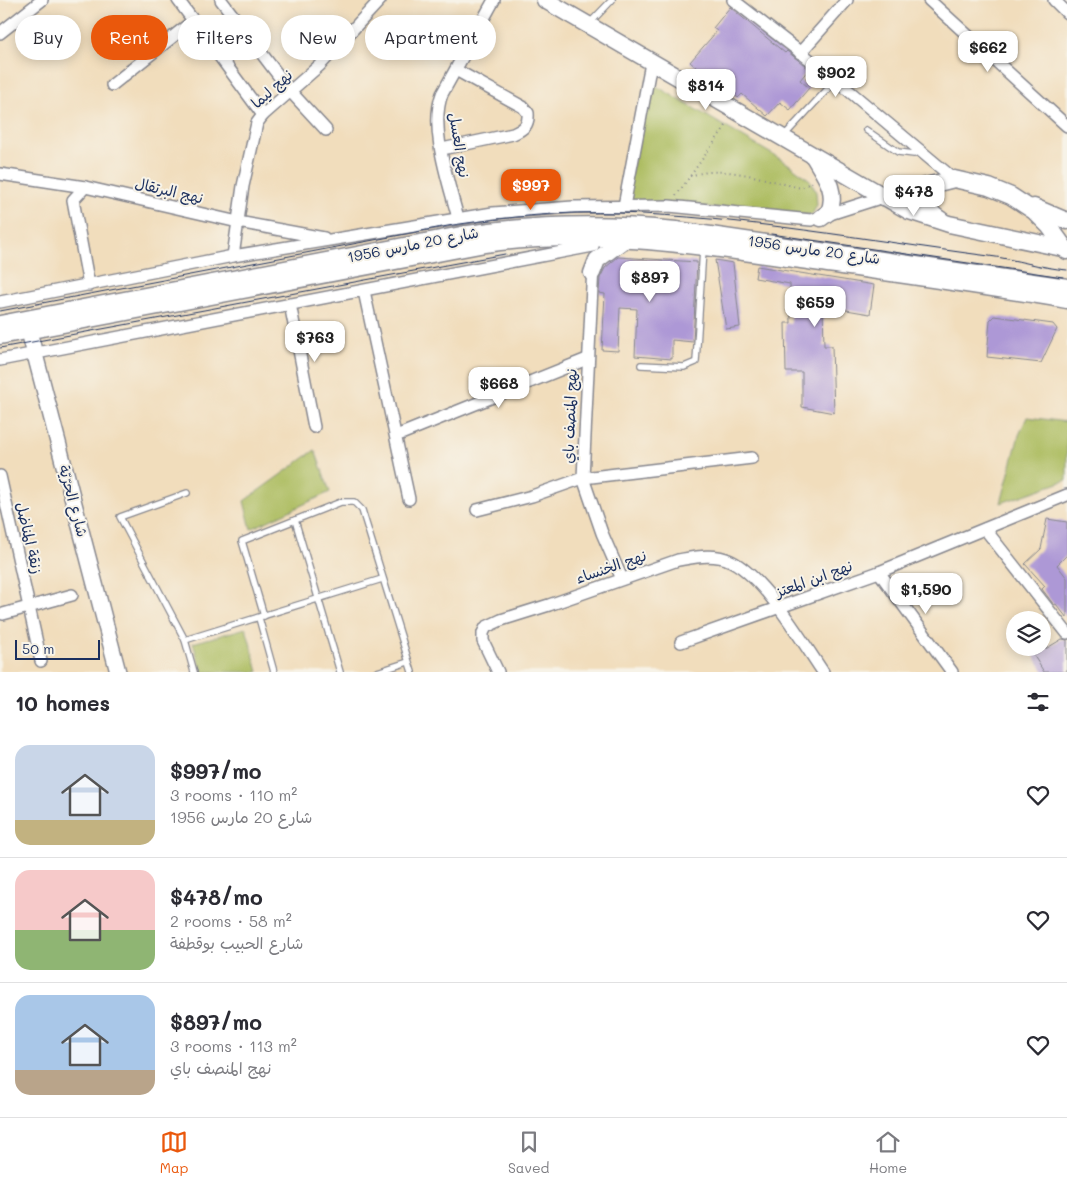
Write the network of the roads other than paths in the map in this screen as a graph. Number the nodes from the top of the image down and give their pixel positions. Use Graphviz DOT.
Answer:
graph roads {
  1 [pos="42,0"];
  2 [pos="178,0"];
  3 [pos="222,0"];
  4 [pos="380,0"];
  5 [pos="494,0"];
  6 [pos="545,0"];
  7 [pos="612,0"];
  8 [pos="733,0"];
  9 [pos="847,0"];
  10 [pos="929,0"];
  11 [pos="1054,0"];
  12 [pos="1067,13"];
  13 [pos="190,15"];
  14 [pos="588,26"];
  15 [pos="0,33"];
  16 [pos="178,33"];
  17 [pos="800,53"];
  18 [pos="223,60"];
  19 [pos="651,63"];
  20 [pos="456,70"];
  21 [pos="836,80"];
  22 [pos="112,85"];
  23 [pos="291,92"];
  24 [pos="263,115"];
  25 [pos="1067,126"];
  26 [pos="326,130"];
  27 [pos="866,130"];
  28 [pos="782,137"];
  29 [pos="442,149"];
  30 [pos="920,150"];
  31 [pos="806,151"];
  32 [pos="0,174"];
  33 [pos="954,179"];
  34 [pos="85,187"];
  35 [pos="923,187"];
  36 [pos="883,197"];
  37 [pos="1022,203"];
  38 [pos="624,206"];
  39 [pos="458,218"];
  40 [pos="821,218"];
  41 [pos="1067,221"];
  42 [pos="238,222"];
  43 [pos="949,224"];
  44 [pos="594,235"];
  45 [pos="330,239"];
  46 [pos="625,239"];
  47 [pos="704,246"];
  48 [pos="1066,250"];
  49 [pos="233,256"];
  50 [pos="592,273"];
  51 [pos="89,286"];
  52 [pos="1067,287"];
  53 [pos="364,291"];
  54 [pos="1067,300"];
  55 [pos="0,302"];
  56 [pos="290,304"];
  57 [pos="0,324"];
  58 [pos="27,325"];
  59 [pos="0,336"];
  60 [pos="34,353"];
  61 [pos="587,359"];
  62 [pos="0,360"];
  63 [pos="641,365"];
  64 [pos="314,427"];
  65 [pos="401,434"];
  66 [pos="752,458"];
  67 [pos="0,476"];
  68 [pos="583,478"];
  69 [pos="187,493"];
  70 [pos="1067,495"];
  71 [pos="409,499"];
  72 [pos="477,510"];
  73 [pos="295,520"];
  74 [pos="985,529"];
  75 [pos="879,572"];
  76 [pos="622,578"];
  77 [pos="382,579"];
  78 [pos="72,595"];
  79 [pos="317,598"];
  80 [pos="29,607"];
  81 [pos="779,608"];
  82 [pos="3,614"];
  83 [pos="262,617"];
  84 [pos="1067,633"];
  85 [pos="185,640"];
  86 [pos="681,642"];
  87 [pos="42,661"];
  88 [pos="408,662"];
  89 [pos="118,672"];
  90 [pos="194,672"];
  91 [pos="274,672"];
  92 [pos="340,672"];
  93 [pos="377,672"];
  94 [pos="412,672"];
  95 [pos="498,672"];
  96 [pos="823,672"];
  97 [pos="952,672"];
  1 -- 15 [label="street"];
  2 -- 13 [label="street"];
  3 -- 23 [label="street"];
  4 -- 23 [label="street, نهج ليما"];
  5 -- 20 [label="street, نهج العسل"];
  6 -- 14 [label="main road"];
  7 -- 14 [label="lane"];
  8 -- 17 [label="street"];
  9 -- 17 [label="street"];
  10 -- 25 [label="street"];
  11 -- 12 [label="street"];
  14 -- 19 [label="main road"];
  16 -- 22 [label="street"];
  17 -- 21 [label="street"];
  18 -- 24 [label="street"];
  19 -- 28 [label="main road"];
  19 -- 38 [label="street"];
  20 -- 29 [label="street, نهج العسل"];
  20 -- 29 [label="street"];
  21 -- 28 [label="lane"];
  21 -- 30 [label="street"];
  23 -- 24 [label="street, نهج ليما"];
  23 -- 26 [label="street"];
  24 -- 42 [label="street, نهج ليما"];
  27 -- 30 [label="lane"];
  28 -- 31 [label="main road"];
  29 -- 39 [label="street, نهج العسل"];
  30 -- 33 [label="street"];
  31 -- 35 [label="main road"];
  31 -- 36 [label="main road"];
  31 -- 40 [label="main road"];
  32 -- 34 [label="street, نهج البرتقال"];
  33 -- 35 [label="main road"];
  33 -- 37 [label="main road"];
  34 -- 42 [label="street, نهج البرتقال"];
  34 -- 51 [label="street"];
  35 -- 36 [label="main road"];
  35 -- 43 [label="main road"];
  36 -- 40 [label="street, شارع 20 مارس 1956"];
  36 -- 43 [label="main road"];
  37 -- 41 [label="main road"];
  37 -- 48 [label="main road"];
  38 -- 39 [label="street, شارع 20 مارس 1956"];
  38 -- 40 [label="street, شارع 20 مارس 1956"];
  39 -- 45 [label="street, شارع 20 مارس 1956"];
  42 -- 45 [label="street, نهج البرتقال"];
  42 -- 49 [label="street, نهج ليما"];
  43 -- 48 [label="main road"];
  44 -- 46 [label="main road, شارع 20 مارس 1956"];
  44 -- 50 [label="street, نهج المنصف باي"];
  44 -- 52 [label="main road, شارع 20 مارس 1956"];
  44 -- 53 [label="street, شارع 20 مارس 1956"];
  44 -- 58 [label="main road, شارع 20 مارس 1956"];
  45 -- 49 [label="street, شارع 20 مارس 1956"];
  46 -- 47 [label="main road, شارع 20 مارس 1956"];
  46 -- 50 [label="main road"];
  47 -- 54 [label="main road, شارع 20 مارس 1956"];
  47 -- 63 [label="lane"];
  49 -- 51 [label="street, شارع 20 مارس 1956"];
  50 -- 61 [label="street, نهج المنصف باي"];
  51 -- 55 [label="street, شارع 20 مارس 1956"];
  53 -- 56 [label="street, شارع 20 مارس 1956"];
  53 -- 71 [label="street"];
  56 -- 60 [label="street, شارع 20 مارس 1956"];
  56 -- 64 [label="street"];
  57 -- 58 [label="main road, شارع 20 مارس 1956"];
  58 -- 59 [label="main road, شارع 20 مارس 1956"];
  58 -- 60 [label="street, شارع الحرّيّة"];
  60 -- 62 [label="street, شارع 20 مارس 1956"];
  60 -- 89 [label="street, شارع الحرّيّة"];
  61 -- 65 [label="street"];
  61 -- 68 [label="street, نهج المنصف باي"];
  66 -- 68 [label="street"];
  67 -- 80 [label="street, زنقة المناضل"];
  68 -- 72 [label="street"];
  68 -- 76 [label="street, نهج المنصف باي"];
  69 -- 85 [label="lane"];
  70 -- 74 [label="street, نهج ابن المعتز"];
  73 -- 77 [label="lane"];
  73 -- 79 [label="lane"];
  73 -- 83 [label="lane"];
  74 -- 75 [label="street, نهج ابن المعتز"];
  74 -- 84 [label="street"];
  75 -- 81 [label="street, نهج ابن المعتز"];
  75 -- 97 [label="street"];
  76 -- 81 [label="street, نهج الخنساء"];
  76 -- 95 [label="street, نهج الخنساء"];
  77 -- 79 [label="lane"];
  77 -- 88 [label="lane"];
  78 -- 80 [label="street"];
  79 -- 83 [label="lane"];
  79 -- 92 [label="lane"];
  80 -- 82 [label="street"];
  80 -- 87 [label="street, زنقة المناضل"];
  81 -- 86 [label="street, نهج ابن المعتز"];
  81 -- 96 [label="street, نهج الخنساء"];
  83 -- 85 [label="lane"];
  83 -- 91 [label="lane"];
  85 -- 90 [label="lane"];
  88 -- 93 [label="lane"];
  88 -- 94 [label="lane"];
}
